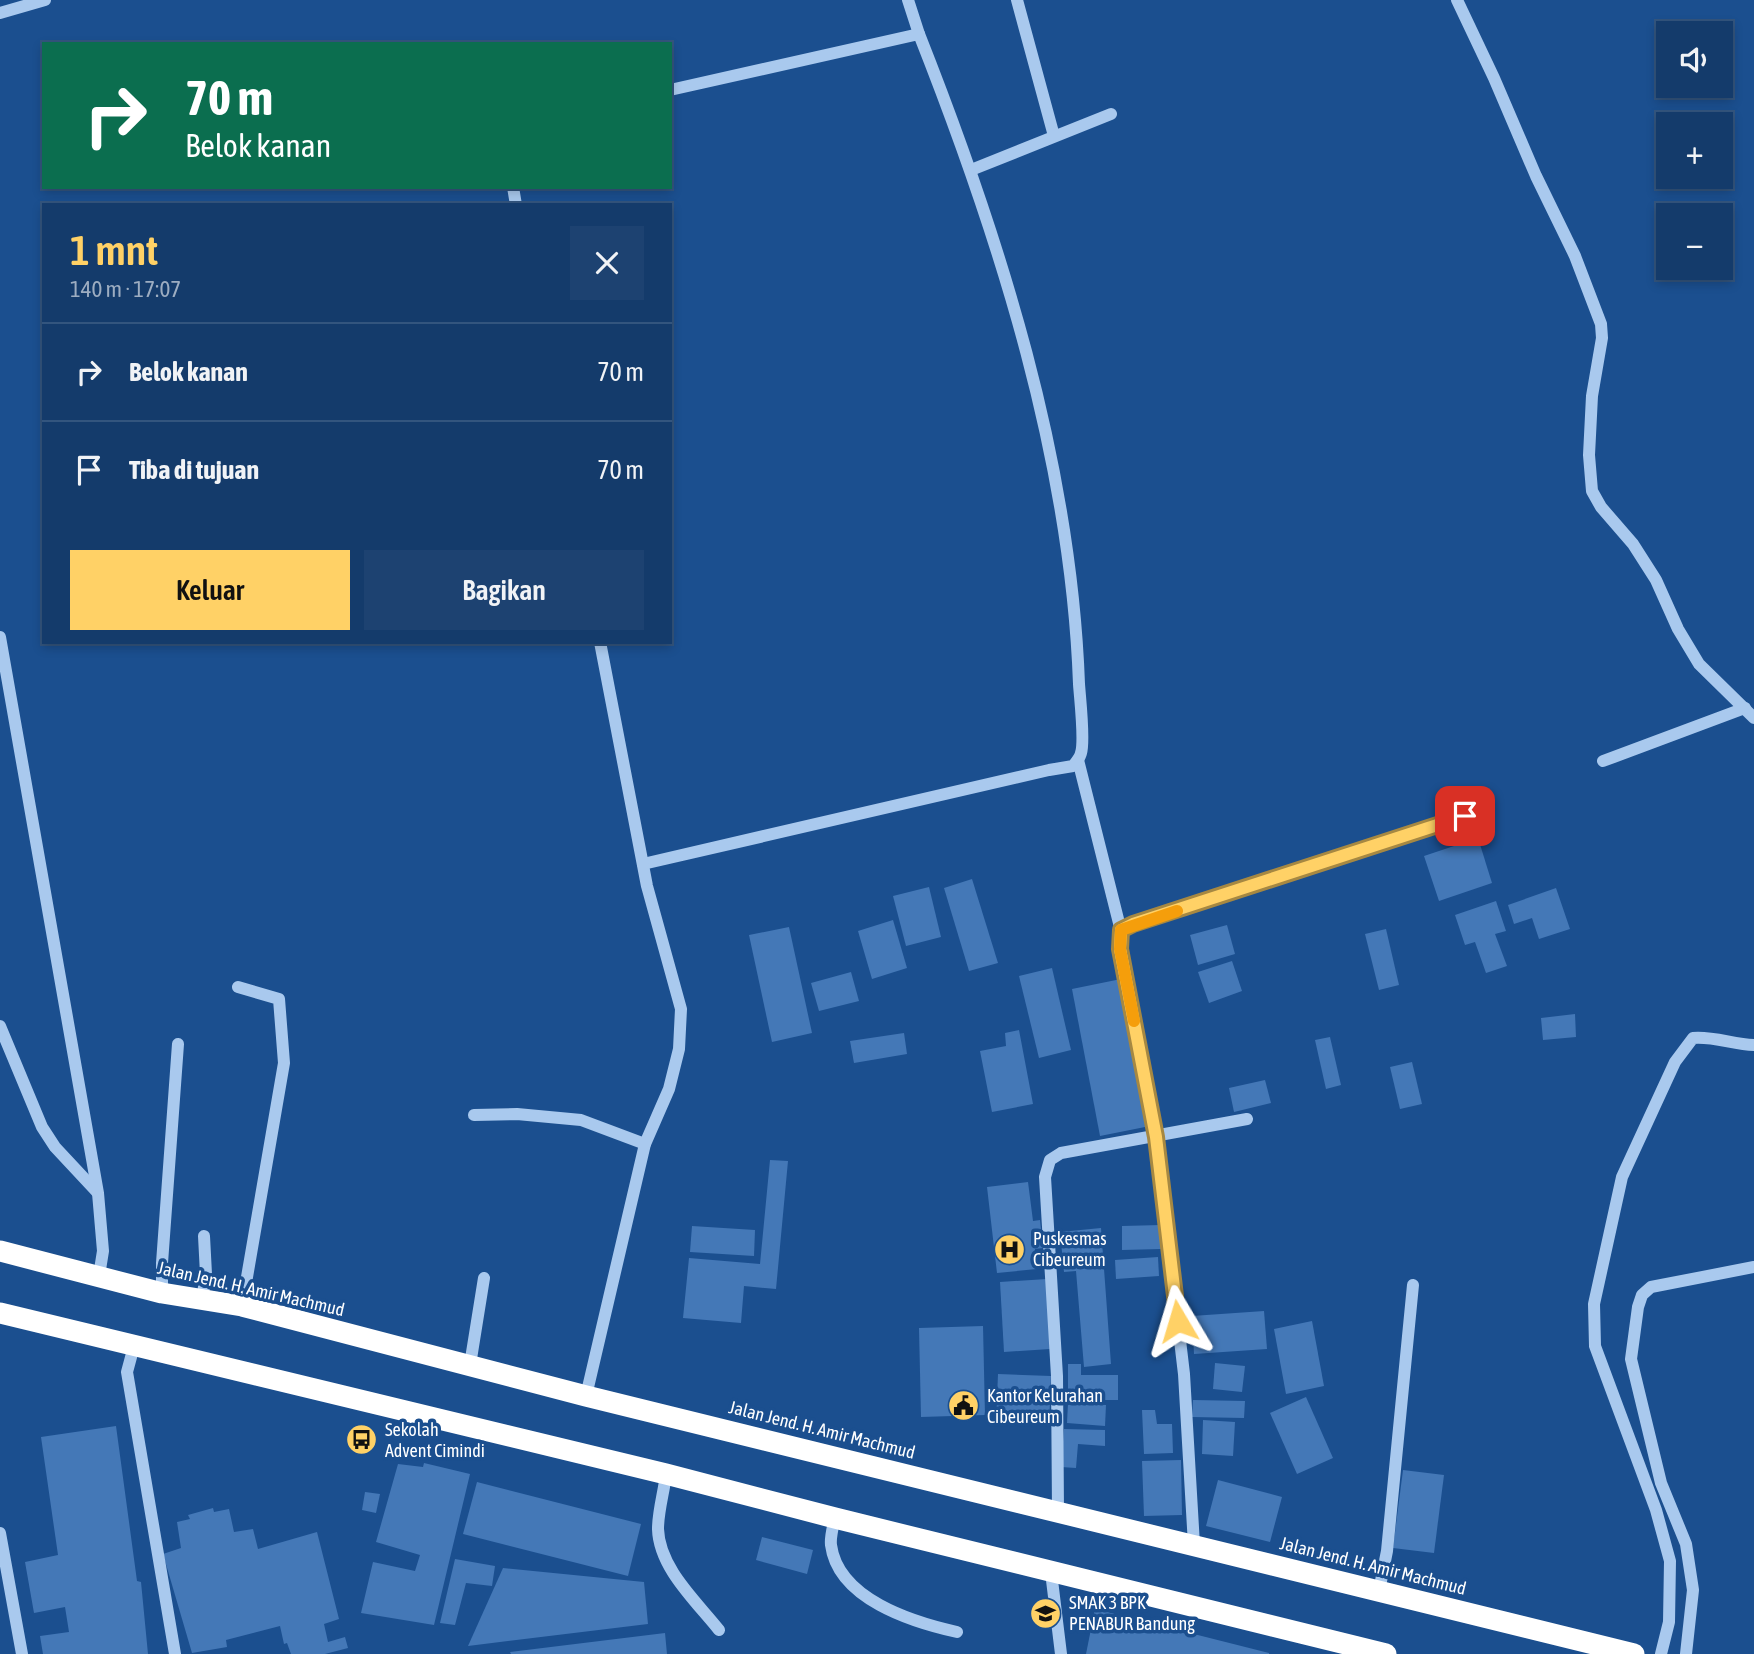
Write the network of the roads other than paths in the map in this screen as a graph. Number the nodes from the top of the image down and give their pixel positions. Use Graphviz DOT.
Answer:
graph roads {
  1 [pos="45,0"];
  2 [pos="908,0"];
  3 [pos="1017,0"];
  4 [pos="1457,0"];
  5 [pos="0,13"];
  6 [pos="919,34"];
  7 [pos="672,90"];
  8 [pos="1111,114"];
  9 [pos="1054,136"];
  10 [pos="971,170"];
  11 [pos="0,637"];
  12 [pos="600,644"];
  13 [pos="1745,708"];
  14 [pos="1754,719"];
  15 [pos="1078,760"];
  16 [pos="1603,761"];
  17 [pos="1465,816"];
  18 [pos="643,864"];
  19 [pos="1121,930"];
  20 [pos="238,987"];
  21 [pos="0,1026"];
  22 [pos="178,1044"];
  23 [pos="1754,1045"];
  24 [pos="474,1115"];
  25 [pos="1247,1119"];
  26 [pos="1156,1137"];
  27 [pos="645,1144"];
  28 [pos="98,1193"];
  29 [pos="204,1236"];
  30 [pos="0,1251"];
  31 [pos="1754,1267"];
  32 [pos="99,1276"];
  33 [pos="484,1278"];
  34 [pos="1413,1285"];
  35 [pos="162,1293"];
  36 [pos="202,1300"];
  37 [pos="242,1306"];
  38 [pos="1,1318"];
  39 [pos="134,1346"];
  40 [pos="470,1365"];
  41 [pos="586,1396"];
  42 [pos="666,1474"];
  43 [pos="1058,1512"];
  44 [pos="835,1518"];
  45 [pos="0,1532"];
  46 [pos="1194,1545"];
  47 [pos="1051,1572"];
  48 [pos="1379,1591"];
  49 [pos="719,1630"];
  50 [pos="957,1632"];
  51 [pos="22,1654"];
  52 [pos="175,1654"];
  53 [pos="1061,1654"];
  54 [pos="1386,1654"];
  55 [pos="1634,1654"];
  56 [pos="1661,1654"];
  57 [pos="1686,1654"];
  1 -- 5 [label="street"];
  2 -- 6 [label="street"];
  3 -- 9 [label="street"];
  4 -- 13 [label="street"];
  6 -- 7 [label="street"];
  6 -- 10 [label="street"];
  8 -- 9 [label="street"];
  9 -- 10 [label="street"];
  10 -- 15 [label="street"];
  11 -- 28 [label="street"];
  12 -- 18 [label="street"];
  13 -- 14 [label="street"];
  13 -- 16 [label="street"];
  15 -- 18 [label="street"];
  15 -- 19 [label="street"];
  17 -- 19 [label="street"];
  18 -- 27 [label="street"];
  19 -- 26 [label="street"];
  20 -- 37 [label="street"];
  21 -- 28 [label="street"];
  22 -- 35 [label="street"];
  23 -- 56 [label="street"];
  24 -- 27 [label="street"];
  25 -- 26 [label="street"];
  26 -- 43 [label="street"];
  26 -- 46 [label="street"];
  27 -- 41 [label="street"];
  28 -- 32 [label="street"];
  29 -- 36 [label="street"];
  30 -- 32 [label="highway, Jalan Jend. H. Amir Machmud"];
  31 -- 57 [label="street"];
  32 -- 35 [label="highway, Jalan Jend. H. Amir Machmud"];
  33 -- 40 [label="street"];
  34 -- 48 [label="street"];
  35 -- 36 [label="highway, Jalan Jend. H. Amir Machmud"];
  36 -- 37 [label="highway, Jalan Jend. H. Amir Machmud"];
  37 -- 40 [label="highway, Jalan Jend. H. Amir Machmud"];
  38 -- 39 [label="highway"];
  39 -- 42 [label="highway"];
  39 -- 52 [label="street"];
  40 -- 41 [label="highway, Jalan Jend. H. Amir Machmud"];
  41 -- 43 [label="highway, Jalan Jend. H. Amir Machmud"];
  42 -- 44 [label="highway"];
  42 -- 49 [label="street"];
  43 -- 46 [label="highway, Jalan Jend. H. Amir Machmud"];
  44 -- 47 [label="highway"];
  44 -- 50 [label="street"];
  45 -- 51 [label="street"];
  46 -- 48 [label="highway, Jalan Jend. H. Amir Machmud"];
  47 -- 53 [label="street"];
  47 -- 54 [label="highway"];
  48 -- 55 [label="highway, Jalan Jend. H. Amir Machmud"];
}
